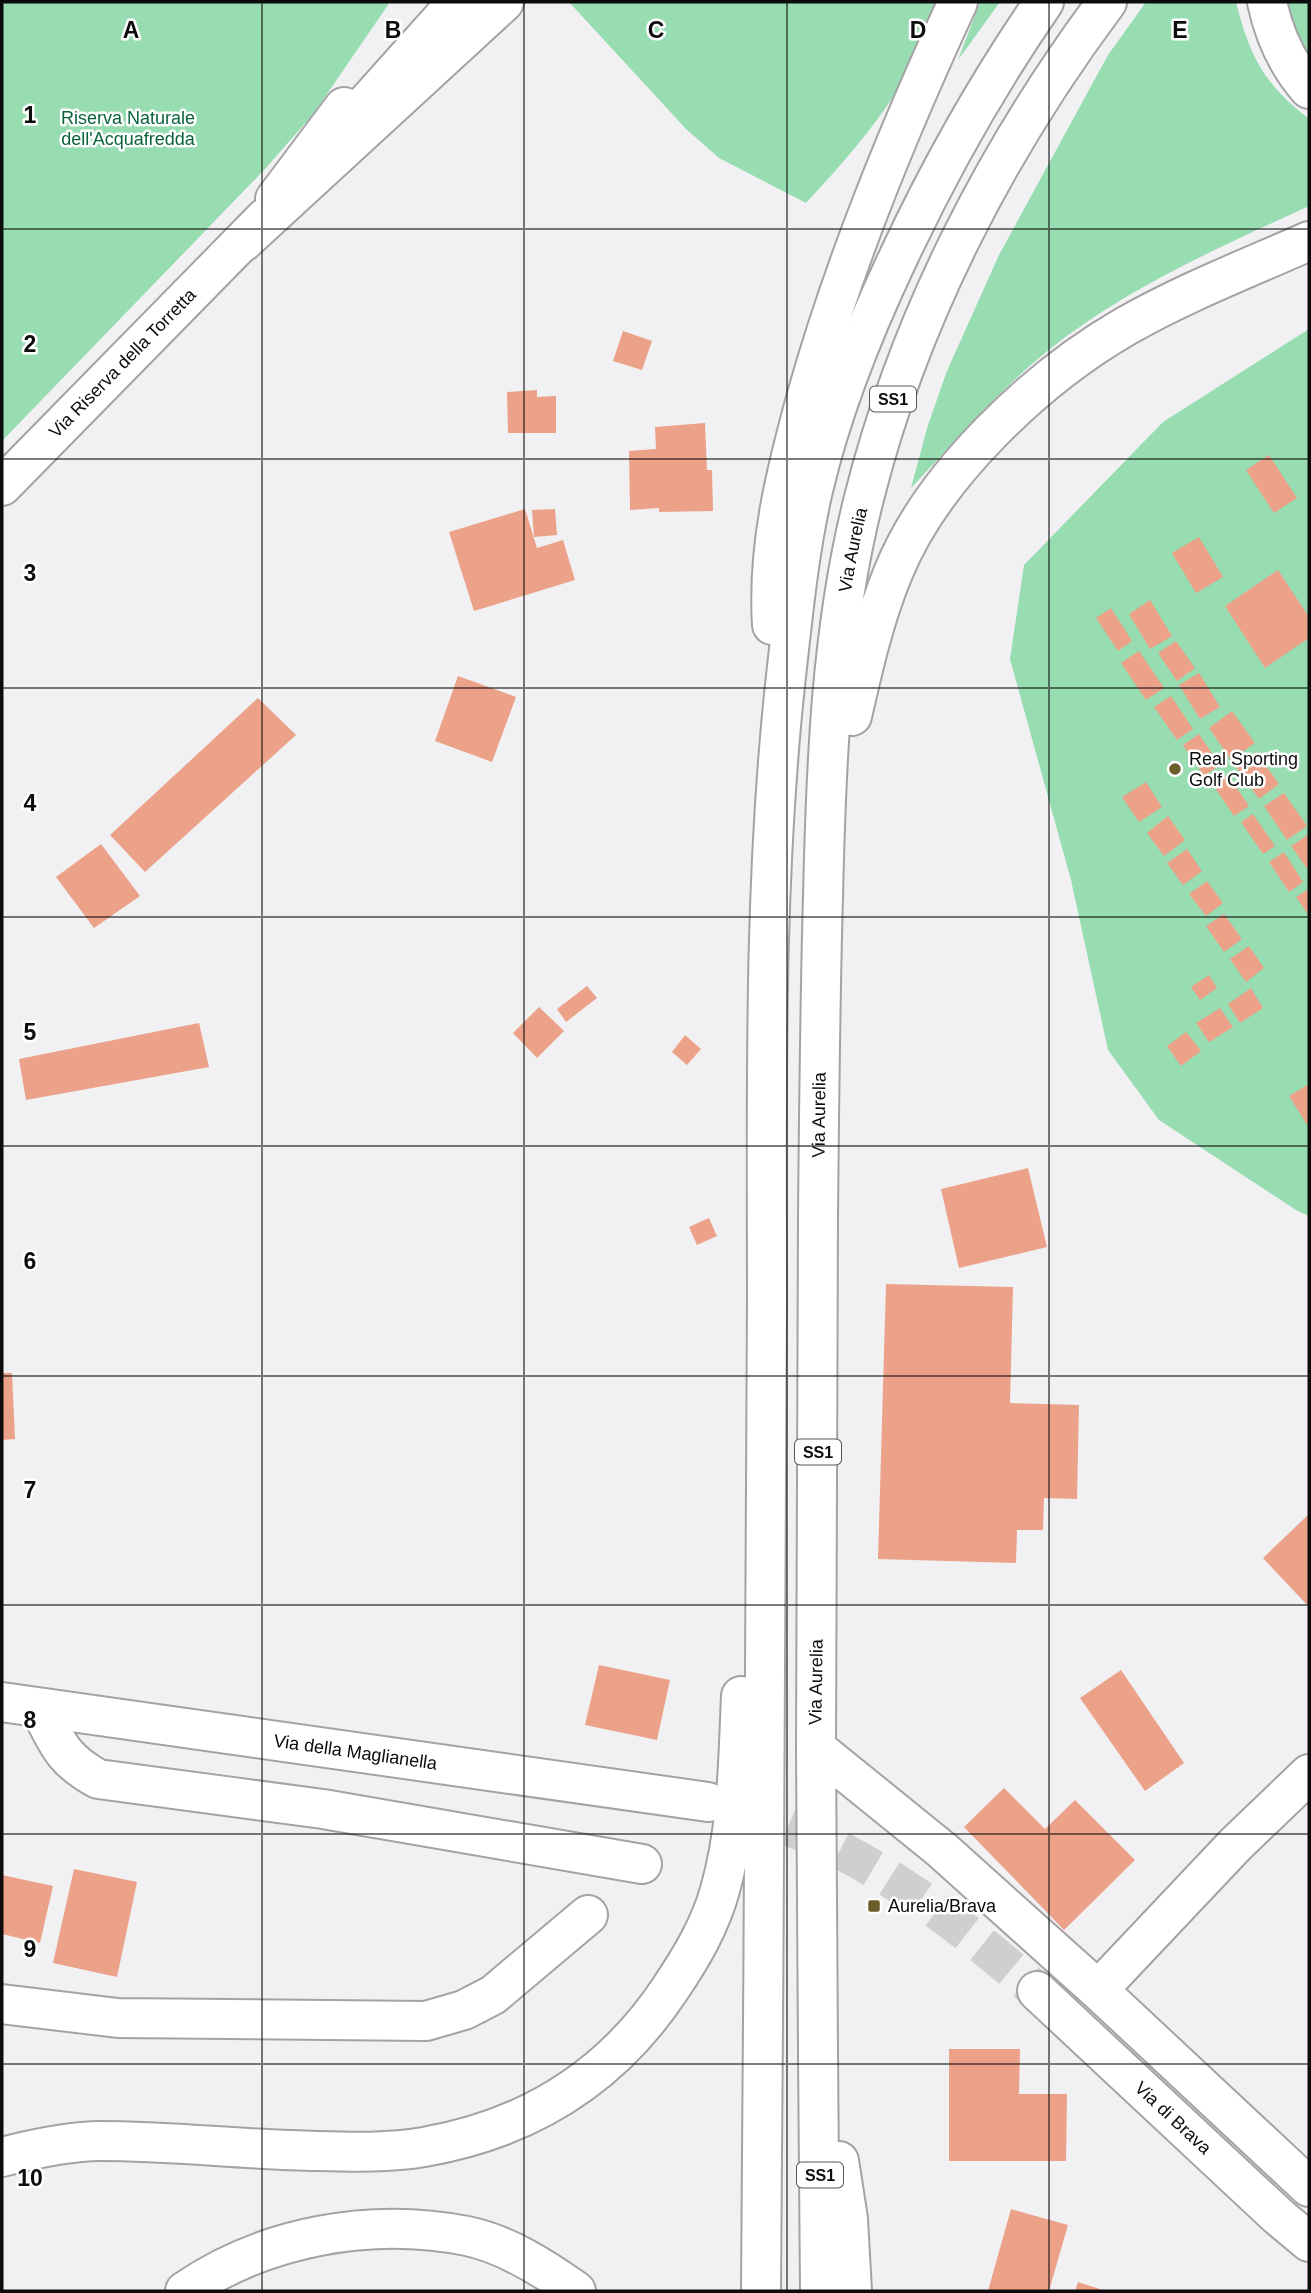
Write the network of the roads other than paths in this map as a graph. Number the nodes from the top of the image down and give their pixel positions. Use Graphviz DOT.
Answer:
graph roads {
  1 [pos="423,2"];
  2 [pos="457,2"];
  3 [pos="504,2"];
  4 [pos="958,2"];
  5 [pos="1044,2"];
  6 [pos="1107,2"];
  7 [pos="1267,2"];
  8 [pos="1309,89"];
  9 [pos="1309,241"];
  10 [pos="243,242"];
  11 [pos="2,486"];
  12 [pos="779,741"];
  13 [pos="824,845"];
  14 [pos="767,1409"];
  15 [pos="2,1702"];
  16 [pos="40,1709"];
  17 [pos="816,1748"];
  18 [pos="1309,1774"];
  19 [pos="708,1802"];
  20 [pos="642,1864"];
  21 [pos="588,1915"];
  22 [pos="1098,1990"];
  23 [pos="1037,1991"];
  24 [pos="2,2004"];
  25 [pos="819,2059"];
  26 [pos="2,2129"];
  27 [pos="99,2141"];
  28 [pos="2,2157"];
  29 [pos="1309,2187"];
  30 [pos="1309,2242"];
  31 [pos="185,2291"];
  32 [pos="576,2291"];
  33 [pos="761,2291"];
  34 [pos="820,2291"];
  35 [pos="852,2291"];
  1 -- 10 [label="main road"];
  2 -- 10 [label="main road"];
  3 -- 10 [label="main road"];
  4 -- 12 [label="main road"];
  5 -- 12 [label="main road, SS1"];
  6 -- 13 [label="main road, Via Aurelia / SS1"];
  7 -- 8 [label="main road"];
  9 -- 13 [label="main road"];
  10 -- 11 [label="main road, Via Riserva della Torretta"];
  12 -- 14 [label="main road, SS1"];
  13 -- 17 [label="main road, Via Aurelia / SS1"];
  14 -- 27 [label="main road"];
  14 -- 33 [label="main road, SS1"];
  15 -- 16 [label="main road, Via della Maglianella"];
  16 -- 19 [label="main road, Via della Maglianella"];
  16 -- 20 [label="main road"];
  17 -- 22 [label="main road"];
  17 -- 25 [label="main road, Via Aurelia / SS1"];
  18 -- 22 [label="main road"];
  21 -- 24 [label="main road"];
  22 -- 29 [label="main road"];
  23 -- 30 [label="main road, Via di Brava"];
  25 -- 34 [label="main road, Via Aurelia / SS1"];
  25 -- 35 [label="main road"];
  26 -- 27 [label="main road"];
  27 -- 28 [label="main road"];
  31 -- 32 [label="main road"];
}
